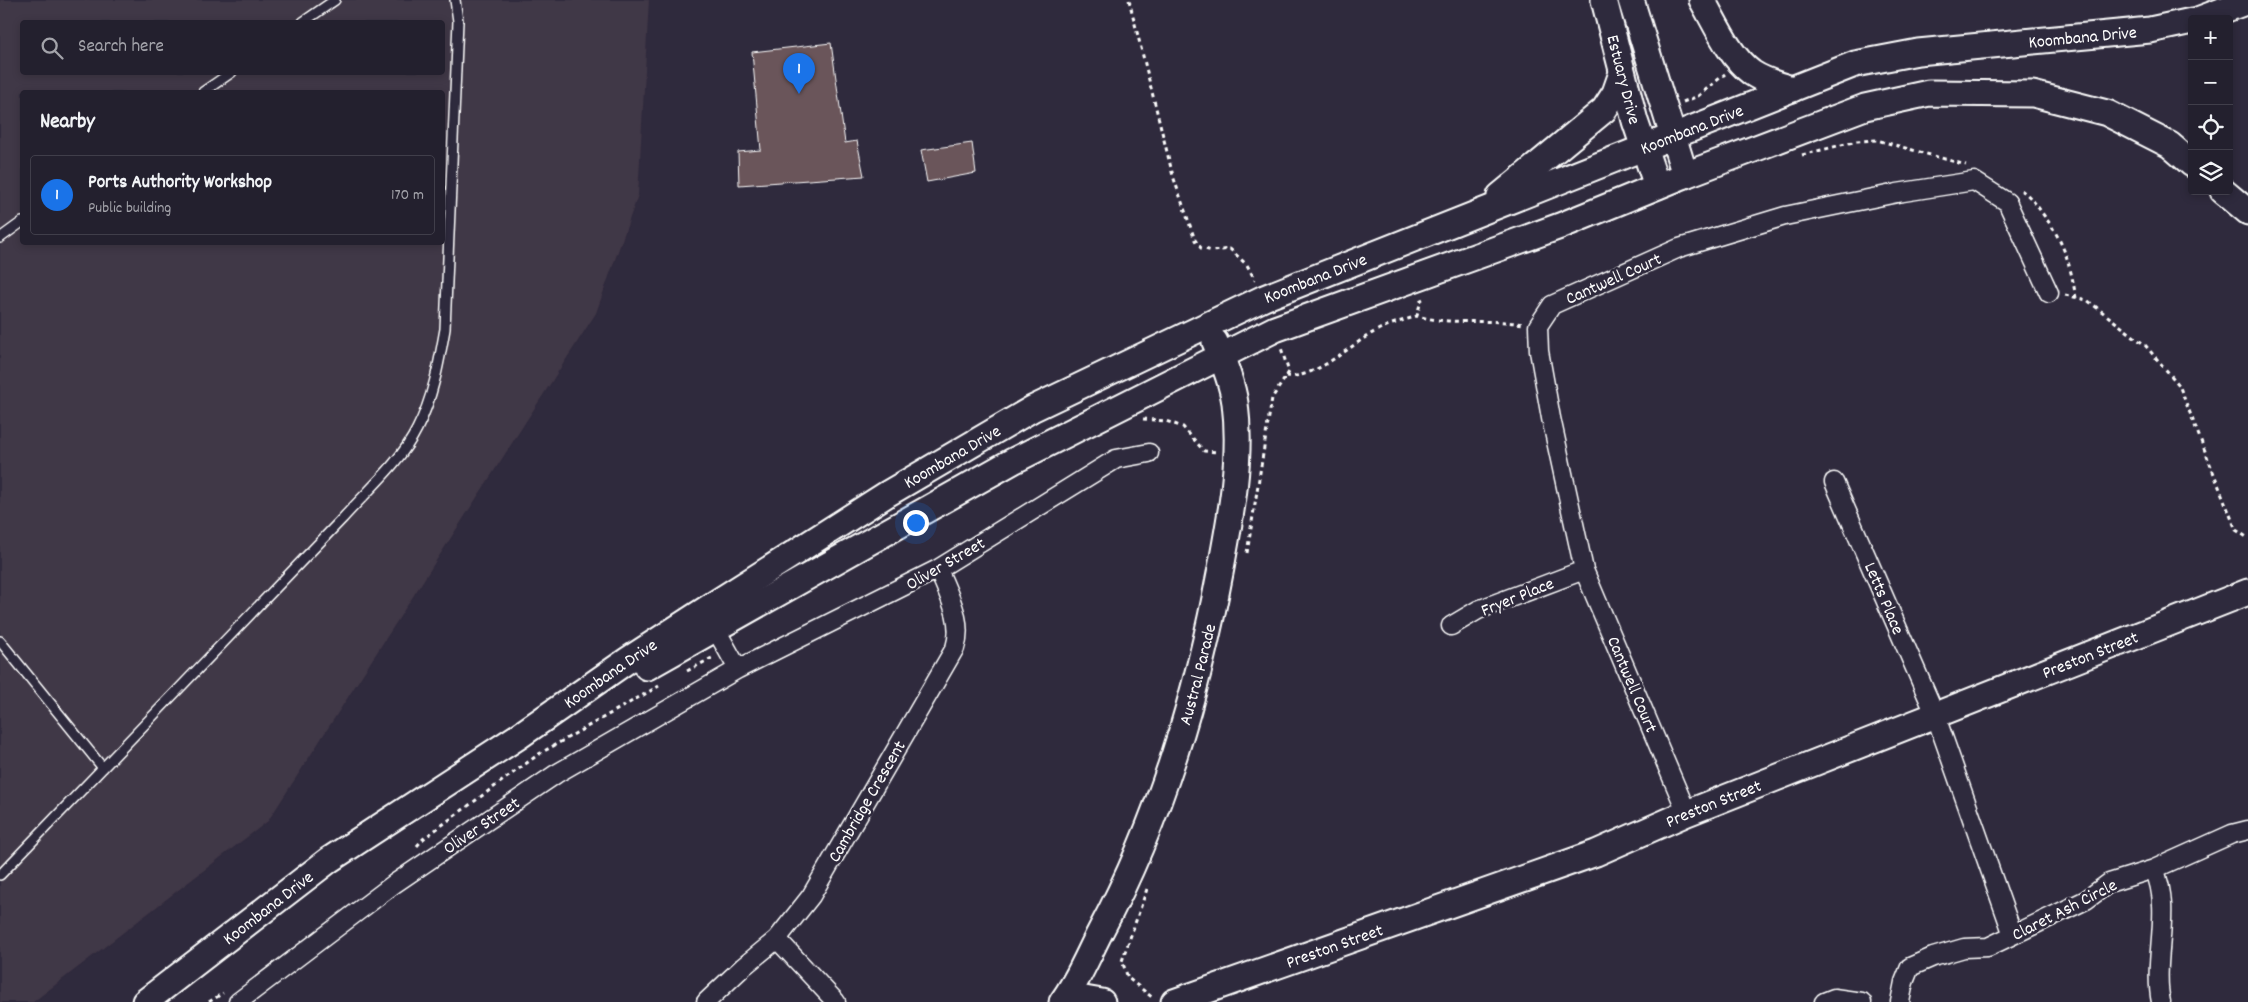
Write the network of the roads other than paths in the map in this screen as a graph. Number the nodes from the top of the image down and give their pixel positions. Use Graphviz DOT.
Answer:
graph roads {
  1 [pos="334,0"];
  2 [pos="455,0"];
  3 [pos="1604,0"];
  4 [pos="1631,0"];
  5 [pos="1702,0"];
  6 [pos="2248,1"];
  7 [pos="2211,15"];
  8 [pos="306,20"];
  9 [pos="2188,22"];
  10 [pos="1622,73"];
  11 [pos="228,75"];
  12 [pos="1792,89"];
  13 [pos="206,90"];
  14 [pos="1673,135"];
  15 [pos="1644,147"];
  16 [pos="2188,161"];
  17 [pos="1685,175"];
  18 [pos="1658,186"];
  19 [pos="1482,211"];
  20 [pos="20,223"];
  21 [pos="0,238"];
  22 [pos="2049,293"];
  23 [pos="1208,326"];
  24 [pos="1221,357"];
  25 [pos="1149,454"];
  26 [pos="1834,482"];
  27 [pos="938,569"];
  28 [pos="1584,570"];
  29 [pos="2248,592"];
  30 [pos="710,618"];
  31 [pos="1451,626"];
  32 [pos="0,640"];
  33 [pos="738,669"];
  34 [pos="1935,714"];
  35 [pos="103,768"];
  36 [pos="1687,813"];
  37 [pos="2248,830"];
  38 [pos="2154,869"];
  39 [pos="0,875"];
  40 [pos="2013,935"];
  41 [pos="777,939"];
  42 [pos="1065,999"];
  43 [pos="145,1002"];
  44 [pos="238,1002"];
  45 [pos="706,1002"];
  46 [pos="836,1002"];
  47 [pos="1102,1002"];
  48 [pos="1174,1002"];
  49 [pos="1824,1002"];
  50 [pos="1862,1002"];
  51 [pos="1900,1002"];
  52 [pos="2161,1002"];
  1 -- 8 [label="lane"];
  2 -- 35 [label="lane"];
  3 -- 10 [label="main road, Estuary Drive"];
  4 -- 14 [label="main road, Estuary Drive"];
  5 -- 12 [label="main road"];
  6 -- 7 [label="main road"];
  9 -- 12 [label="main road, Koombana Drive"];
  10 -- 15 [label="main road, Estuary Drive"];
  10 -- 19 [label="main road"];
  11 -- 13 [label="lane"];
  12 -- 14 [label="main road, Koombana Drive"];
  14 -- 15 [label="main road, Koombana Drive"];
  14 -- 17 [label="main road, Estuary Drive"];
  15 -- 18 [label="main road, Estuary Drive"];
  15 -- 19 [label="main road, Koombana Drive"];
  16 -- 17 [label="main road, Koombana Drive"];
  17 -- 18 [label="main road, Koombana Drive"];
  18 -- 24 [label="main road, Koombana Drive"];
  19 -- 23 [label="main road, Koombana Drive"];
  20 -- 21 [label="lane"];
  22 -- 28 [label="street, Cantwell Court"];
  23 -- 24 [label="main road, Austral Parade"];
  23 -- 30 [label="main road, Koombana Drive"];
  24 -- 30 [label="main road, Koombana Drive"];
  24 -- 42 [label="main road, Austral Parade"];
  25 -- 27 [label="street, Oliver Street"];
  26 -- 34 [label="street, Letts Place"];
  27 -- 33 [label="street, Oliver Street"];
  27 -- 41 [label="street, Cambridge Crescent"];
  28 -- 31 [label="street, Fryer Place"];
  28 -- 36 [label="street, Cantwell Court"];
  29 -- 34 [label="main road, Preston Street"];
  30 -- 33 [label="street"];
  30 -- 43 [label="main road, Koombana Drive"];
  32 -- 35 [label="lane"];
  33 -- 44 [label="street, Oliver Street"];
  34 -- 36 [label="main road, Preston Street"];
  34 -- 40 [label="street, Letts Place"];
  35 -- 39 [label="lane"];
  36 -- 48 [label="main road, Preston Street"];
  37 -- 38 [label="street, Claret Ash Circle"];
  38 -- 40 [label="street, Claret Ash Circle"];
  38 -- 52 [label="street"];
  40 -- 51 [label="street, Claret Ash Circle"];
  41 -- 45 [label="street, Cambridge Crescent"];
  41 -- 46 [label="street"];
  42 -- 47 [label="main road"];
  49 -- 50 [label="street"];
}
